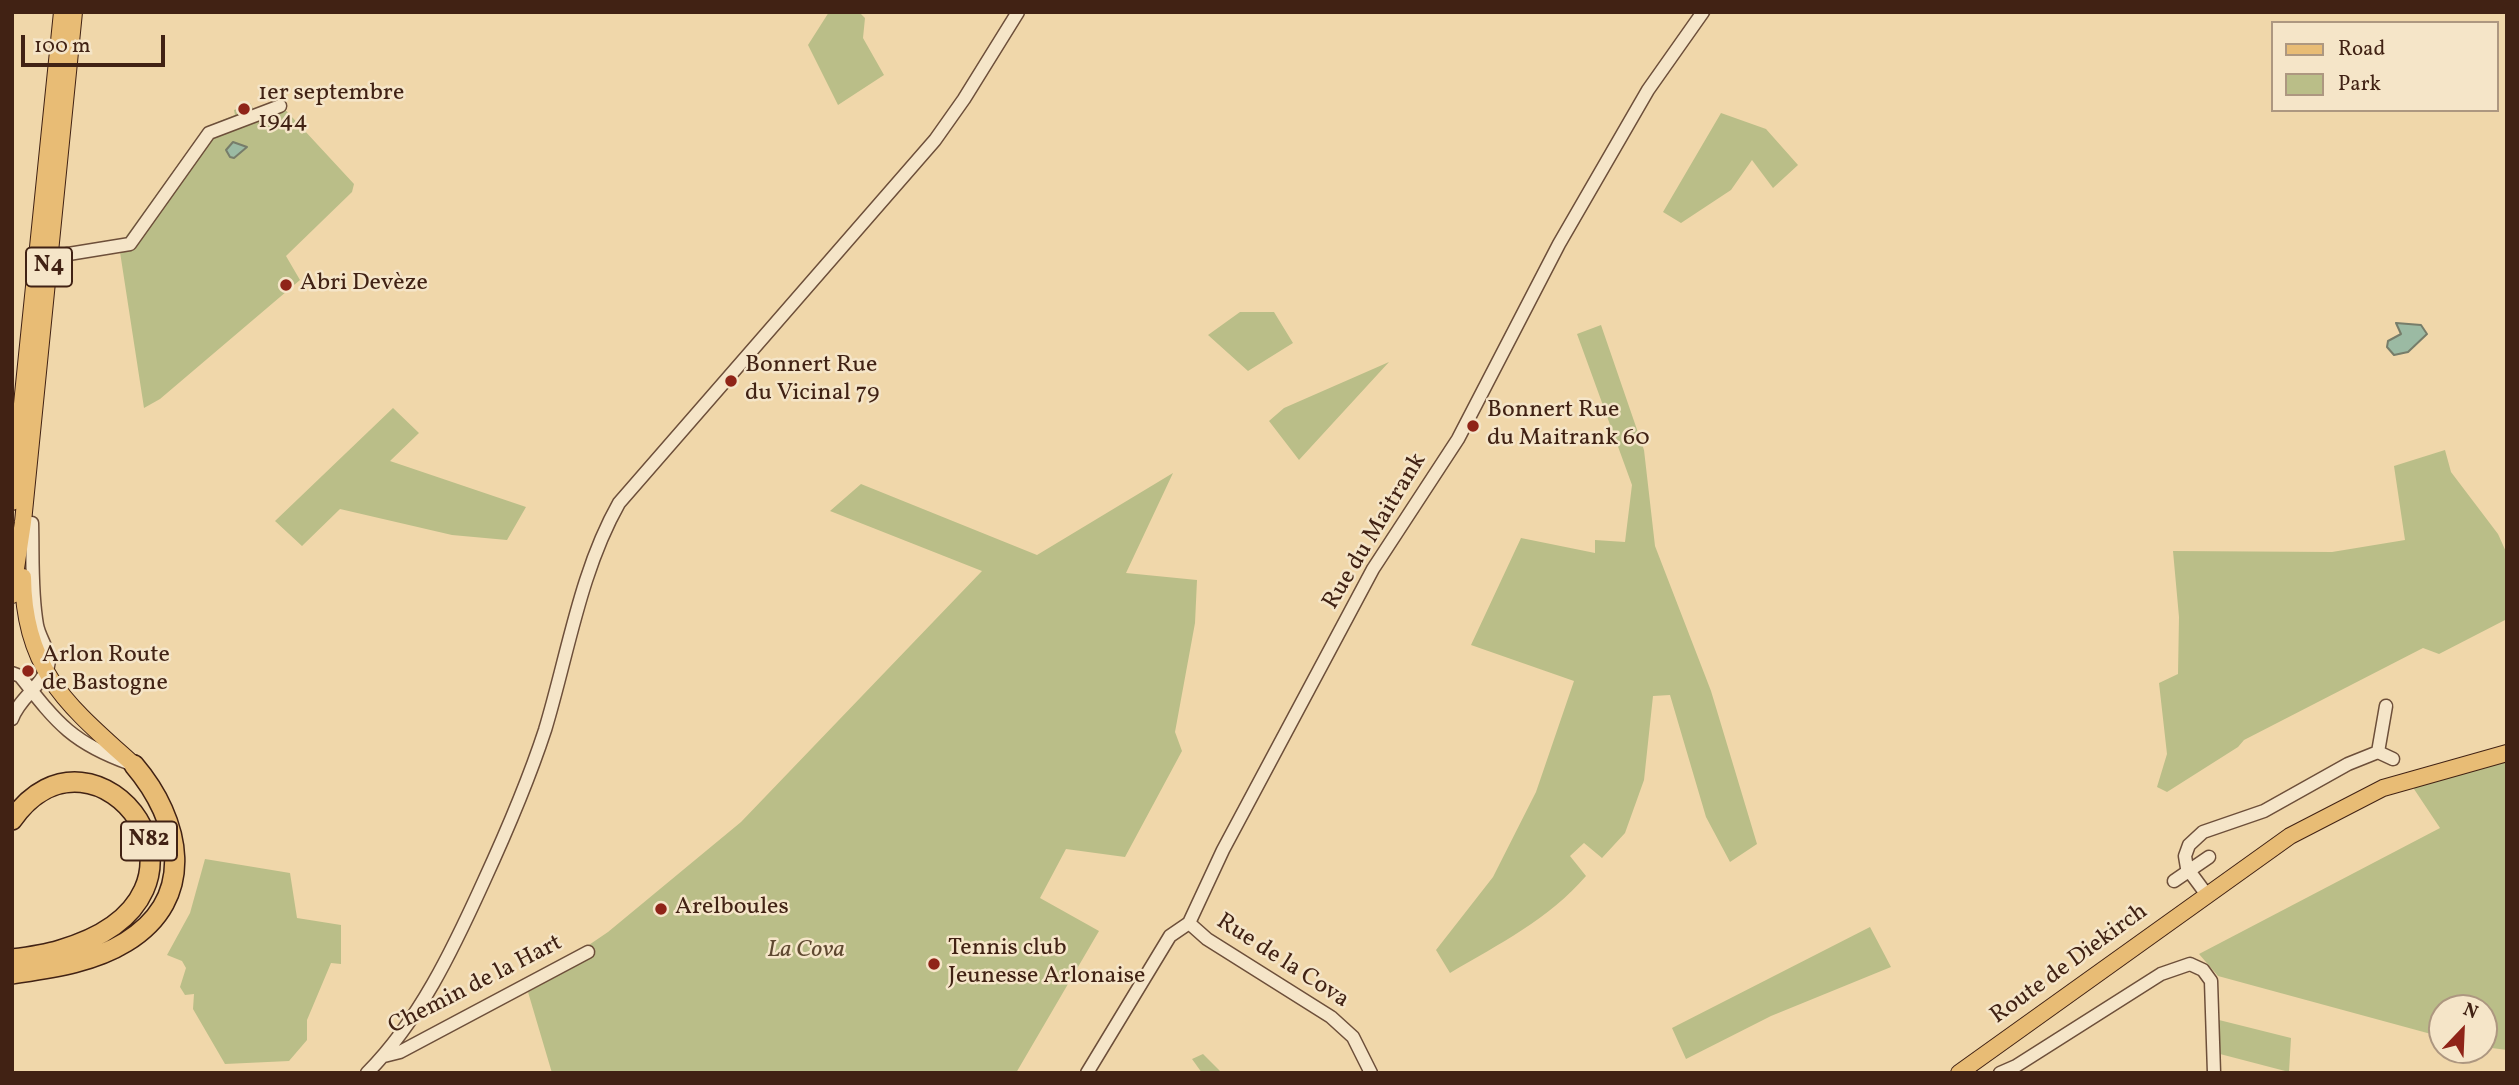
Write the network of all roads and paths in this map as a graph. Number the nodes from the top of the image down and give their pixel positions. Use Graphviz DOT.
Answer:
graph roads {
  1 [pos="62,12"];
  2 [pos="74,12"];
  3 [pos="1018,12"];
  4 [pos="1703,12"];
  5 [pos="280,106"];
  6 [pos="50,257"];
  7 [pos="12,502"];
  8 [pos="27,522"];
  9 [pos="12,595"];
  10 [pos="46,672"];
  11 [pos="12,673"];
  12 [pos="31,690"];
  13 [pos="2386,706"];
  14 [pos="12,719"];
  15 [pos="2378,752"];
  16 [pos="2507,753"];
  17 [pos="2393,759"];
  18 [pos="134,765"];
  19 [pos="12,820"];
  20 [pos="2209,857"];
  21 [pos="2190,873"];
  22 [pos="2174,881"];
  23 [pos="2207,895"];
  24 [pos="1189,923"];
  25 [pos="588,952"];
  26 [pos="12,959"];
  27 [pos="39,962"];
  28 [pos="12,974"];
  29 [pos="384,1056"];
  30 [pos="367,1073"];
  31 [pos="1087,1073"];
  32 [pos="1371,1073"];
  33 [pos="1959,1073"];
  34 [pos="2000,1073"];
  35 [pos="2214,1073"];
  1 -- 7 [label="main road, N4"];
  2 -- 6 [label="main road, N4"];
  3 -- 29 [label="street"];
  4 -- 24 [label="street, Rue du Maitrank"];
  5 -- 6 [label="street"];
  6 -- 8 [label="main road, N4"];
  8 -- 9 [label="main road, N4"];
  8 -- 10 [label="main road, N82"];
  10 -- 12 [label="street"];
  10 -- 18 [label="main road, N82"];
  11 -- 12 [label="street"];
  12 -- 14 [label="street"];
  12 -- 18 [label="street"];
  13 -- 15 [label="street"];
  15 -- 17 [label="street"];
  15 -- 21 [label="street"];
  16 -- 23 [label="main road, Route de Diekirch"];
  18 -- 27 [label="highway, N82"];
  19 -- 27 [label="highway, N82"];
  20 -- 21 [label="street"];
  21 -- 22 [label="street"];
  21 -- 23 [label="street"];
  23 -- 33 [label="main road, Route de Diekirch"];
  24 -- 31 [label="street, Rue du Maitrank"];
  24 -- 32 [label="street, Rue de la Cova"];
  25 -- 29 [label="street, Chemin de la Hart"];
  26 -- 27 [label="highway, N82"];
  27 -- 28 [label="highway, N82"];
  29 -- 30 [label="street"];
  34 -- 35 [label="street"];
}
